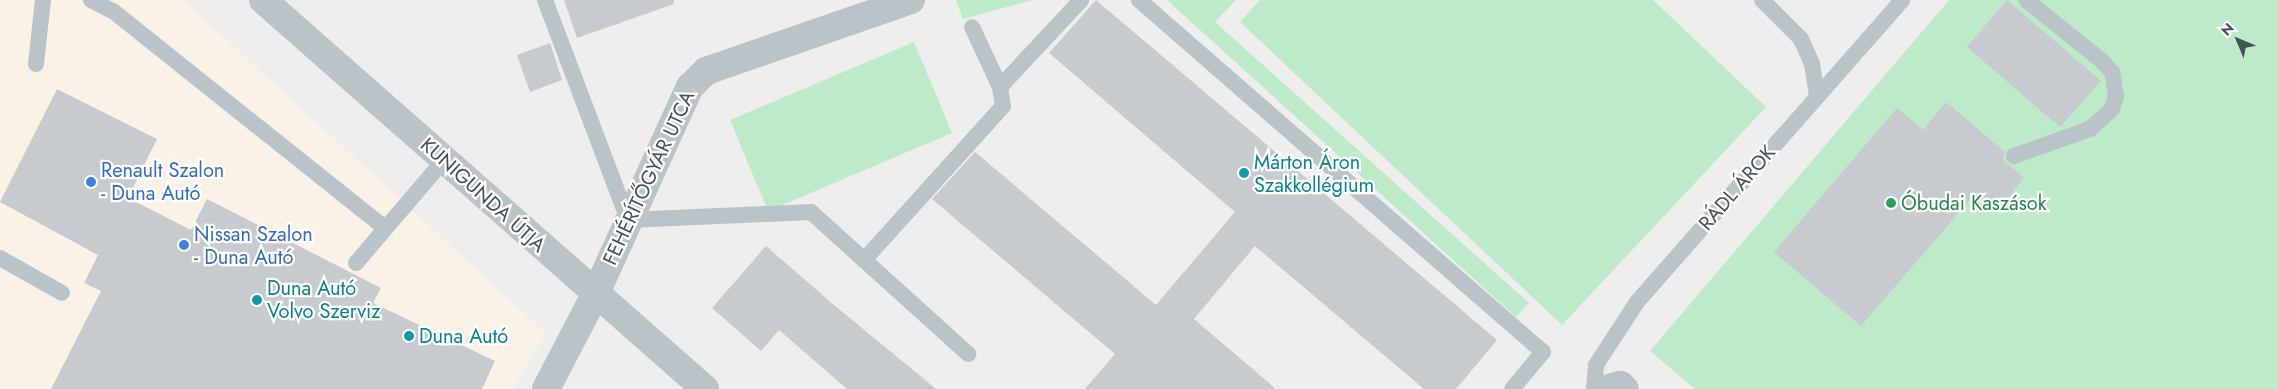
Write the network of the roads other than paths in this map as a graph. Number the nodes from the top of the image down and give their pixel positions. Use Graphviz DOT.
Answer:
graph roads {
  1 [pos="43,0"];
  2 [pos="91,0"];
  3 [pos="263,0"];
  4 [pos="545,0"];
  5 [pos="911,0"];
  6 [pos="1081,0"];
  7 [pos="1138,0"];
  8 [pos="1762,0"];
  9 [pos="1902,0"];
  10 [pos="2026,0"];
  11 [pos="972,27"];
  12 [pos="36,64"];
  13 [pos="1000,87"];
  14 [pos="1817,96"];
  15 [pos="2014,156"];
  16 [pos="444,160"];
  17 [pos="628,220"];
  18 [pos="385,228"];
  19 [pos="0,258"];
  20 [pos="864,260"];
  21 [pos="356,263"];
  22 [pos="62,293"];
  23 [pos="595,295"];
  24 [pos="968,354"];
  25 [pos="546,389"];
  26 [pos="705,389"];
  27 [pos="1512,389"];
  28 [pos="1594,389"];
  1 -- 12 [label="lane"];
  2 -- 18 [label="lane"];
  3 -- 16 [label="street, KUNIGUNDA ÚTJA"];
  4 -- 17 [label="lane"];
  5 -- 17 [label="street, FEHÉRÍTŐGYÁR UTCA"];
  6 -- 13 [label="lane"];
  7 -- 27 [label="lane"];
  8 -- 14 [label="lane"];
  9 -- 14 [label="lane, RÁDL ÁROK"];
  10 -- 15 [label="lane"];
  11 -- 13 [label="lane"];
  13 -- 20 [label="lane"];
  14 -- 28 [label="lane, RÁDL ÁROK"];
  16 -- 18 [label="lane"];
  16 -- 23 [label="street, KUNIGUNDA ÚTJA"];
  17 -- 20 [label="lane"];
  17 -- 23 [label="street, FEHÉRÍTŐGYÁR UTCA"];
  18 -- 21 [label="lane"];
  19 -- 22 [label="lane"];
  20 -- 24 [label="lane"];
  23 -- 25 [label="street, FEHÉRÍTŐGYÁR UTCA"];
  23 -- 26 [label="street, KUNIGUNDA ÚTJA"];
}
